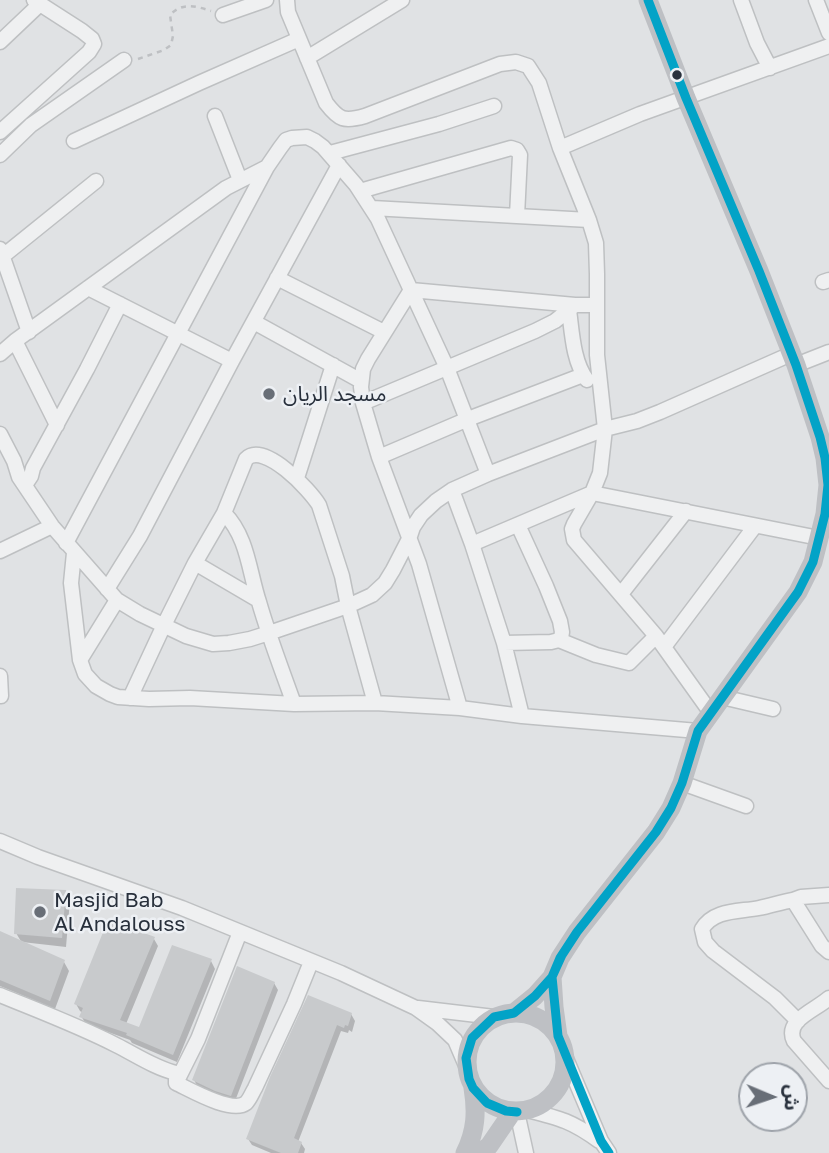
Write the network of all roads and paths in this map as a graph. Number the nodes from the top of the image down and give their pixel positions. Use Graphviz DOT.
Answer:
graph roads {
  1 [pos="266,0"];
  2 [pos="287,0"];
  3 [pos="402,0"];
  4 [pos="648,0"];
  5 [pos="741,0"];
  6 [pos="816,0"];
  7 [pos="37,2"];
  8 [pos="223,15"];
  9 [pos="829,33"];
  10 [pos="299,39"];
  11 [pos="0,42"];
  12 [pos="829,46"];
  13 [pos="307,58"];
  14 [pos="124,60"];
  15 [pos="770,68"];
  16 [pos="686,97"];
  17 [pos="494,106"];
  18 [pos="215,116"];
  19 [pos="0,132"];
  20 [pos="74,141"];
  21 [pos="560,148"];
  22 [pos="0,155"];
  23 [pos="335,159"];
  24 [pos="267,167"];
  25 [pos="240,180"];
  26 [pos="96,181"];
  27 [pos="360,191"];
  28 [pos="372,208"];
  29 [pos="517,216"];
  30 [pos="589,220"];
  31 [pos="1,253"];
  32 [pos="277,278"];
  33 [pos="88,289"];
  34 [pos="411,290"];
  35 [pos="120,304"];
  36 [pos="596,305"];
  37 [pos="572,308"];
  38 [pos="254,322"];
  39 [pos="29,332"];
  40 [pos="384,332"];
  41 [pos="179,333"];
  42 [pos="15,341"];
  43 [pos="829,352"];
  44 [pos="0,354"];
  45 [pos="794,360"];
  46 [pos="232,361"];
  47 [pos="333,365"];
  48 [pos="447,368"];
  49 [pos="583,375"];
  50 [pos="361,381"];
  51 [pos="600,387"];
  52 [pos="363,403"];
  53 [pos="468,419"];
  54 [pos="57,425"];
  55 [pos="605,429"];
  56 [pos="0,434"];
  57 [pos="379,457"];
  58 [pos="488,474"];
  59 [pos="297,478"];
  60 [pos="25,485"];
  61 [pos="452,490"];
  62 [pos="592,493"];
  63 [pos="686,511"];
  64 [pos="224,513"];
  65 [pos="518,525"];
  66 [pos="51,526"];
  67 [pos="755,526"];
  68 [pos="409,539"];
  69 [pos="472,544"];
  70 [pos="822,545"];
  71 [pos="70,548"];
  72 [pos="0,551"];
  73 [pos="195,563"];
  74 [pos="107,589"];
  75 [pos="621,594"];
  76 [pos="117,600"];
  77 [pos="258,600"];
  78 [pos="348,606"];
  79 [pos="164,625"];
  80 [pos="269,633"];
  81 [pos="559,640"];
  82 [pos="660,641"];
  83 [pos="504,643"];
  84 [pos="80,660"];
  85 [pos="0,676"];
  86 [pos="1,696"];
  87 [pos="130,698"];
  88 [pos="375,703"];
  89 [pos="294,704"];
  90 [pos="716,705"];
  91 [pos="460,708"];
  92 [pos="773,709"];
  93 [pos="522,716"];
  94 [pos="698,731"];
  95 [pos="682,783"];
  96 [pos="746,806"];
  97 [pos="0,841"];
  98 [pos="829,895"];
  99 [pos="793,900"];
  100 [pos="240,932"];
  101 [pos="829,952"];
  102 [pos="311,962"];
  103 [pos="552,977"];
  104 [pos="0,995"];
  105 [pos="829,998"];
  106 [pos="416,1008"];
  107 [pos="514,1013"];
  108 [pos="494,1017"];
  109 [pos="798,1021"];
  110 [pos="558,1036"];
  111 [pos="565,1056"];
  112 [pos="467,1069"];
  113 [pos="829,1081"];
  114 [pos="176,1083"];
  115 [pos="473,1088"];
  116 [pos="519,1111"];
  117 [pos="605,1147"];
  118 [pos="466,1153"];
  119 [pos="480,1153"];
  120 [pos="526,1153"];
  1 -- 8 [label="street"];
  2 -- 10 [label="street"];
  3 -- 13 [label="street"];
  4 -- 16 [label="street"];
  5 -- 15 [label="street"];
  6 -- 9 [label="street"];
  7 -- 11 [label="street"];
  7 -- 19 [label="street"];
  8 -- 14 [label="path"];
  10 -- 13 [label="street"];
  10 -- 20 [label="street"];
  12 -- 15 [label="street"];
  13 -- 21 [label="street"];
  14 -- 22 [label="street"];
  15 -- 16 [label="street"];
  16 -- 21 [label="street"];
  16 -- 45 [label="street"];
  17 -- 23 [label="street"];
  18 -- 25 [label="street"];
  21 -- 30 [label="street"];
  23 -- 24 [label="street"];
  23 -- 27 [label="street"];
  23 -- 32 [label="street"];
  24 -- 25 [label="street"];
  24 -- 41 [label="street"];
  25 -- 33 [label="street"];
  26 -- 31 [label="street"];
  27 -- 28 [label="street"];
  27 -- 29 [label="street"];
  28 -- 29 [label="street"];
  28 -- 34 [label="street"];
  29 -- 30 [label="street"];
  30 -- 36 [label="street"];
  31 -- 39 [label="street"];
  32 -- 38 [label="street"];
  32 -- 40 [label="street"];
  33 -- 35 [label="street"];
  33 -- 39 [label="street"];
  34 -- 37 [label="street"];
  34 -- 40 [label="street"];
  34 -- 48 [label="street"];
  35 -- 41 [label="street"];
  35 -- 54 [label="street"];
  36 -- 37 [label="street"];
  36 -- 51 [label="street"];
  37 -- 48 [label="street"];
  37 -- 49 [label="street"];
  38 -- 46 [label="street"];
  38 -- 47 [label="street"];
  39 -- 42 [label="street"];
  40 -- 50 [label="street"];
  41 -- 46 [label="street"];
  41 -- 71 [label="street"];
  42 -- 44 [label="street"];
  42 -- 54 [label="street"];
  43 -- 45 [label="street"];
  45 -- 55 [label="street"];
  45 -- 70 [label="street"];
  46 -- 74 [label="street"];
  47 -- 50 [label="street"];
  47 -- 59 [label="street"];
  48 -- 52 [label="street"];
  48 -- 53 [label="street"];
  49 -- 51 [label="street"];
  49 -- 53 [label="street"];
  50 -- 52 [label="street"];
  51 -- 55 [label="street"];
  52 -- 57 [label="street"];
  53 -- 57 [label="street"];
  53 -- 58 [label="street"];
  54 -- 60 [label="street"];
  55 -- 58 [label="street"];
  55 -- 62 [label="street"];
  56 -- 60 [label="street"];
  57 -- 68 [label="street"];
  58 -- 61 [label="street"];
  59 -- 64 [label="street"];
  59 -- 78 [label="street"];
  60 -- 66 [label="street"];
  61 -- 68 [label="street"];
  61 -- 69 [label="street"];
  62 -- 63 [label="street"];
  62 -- 65 [label="street"];
  62 -- 75 [label="street"];
  63 -- 67 [label="street"];
  63 -- 75 [label="street"];
  64 -- 73 [label="street"];
  64 -- 77 [label="street"];
  65 -- 69 [label="street"];
  65 -- 81 [label="street"];
  66 -- 71 [label="street"];
  66 -- 72 [label="street"];
  67 -- 70 [label="street"];
  67 -- 82 [label="street"];
  68 -- 78 [label="street"];
  68 -- 91 [label="street"];
  69 -- 83 [label="street"];
  70 -- 90 [label="street"];
  71 -- 74 [label="street"];
  71 -- 84 [label="street"];
  73 -- 77 [label="street"];
  73 -- 79 [label="street"];
  74 -- 76 [label="street"];
  75 -- 82 [label="street"];
  76 -- 79 [label="street"];
  76 -- 84 [label="street"];
  77 -- 80 [label="street"];
  78 -- 80 [label="street"];
  78 -- 88 [label="street"];
  79 -- 80 [label="street"];
  79 -- 87 [label="street"];
  80 -- 89 [label="street"];
  81 -- 82 [label="street"];
  81 -- 83 [label="street"];
  82 -- 90 [label="street"];
  83 -- 93 [label="street"];
  84 -- 87 [label="street"];
  85 -- 86 [label="street"];
  87 -- 89 [label="street"];
  88 -- 89 [label="street"];
  88 -- 91 [label="street"];
  90 -- 92 [label="street"];
  90 -- 94 [label="street"];
  91 -- 93 [label="street"];
  93 -- 94 [label="street"];
  94 -- 95 [label="street"];
  95 -- 96 [label="street"];
  95 -- 103 [label="street"];
  97 -- 100 [label="street"];
  98 -- 99 [label="street"];
  99 -- 101 [label="street"];
  99 -- 109 [label="street"];
  100 -- 102 [label="street"];
  100 -- 114 [label="street"];
  102 -- 106 [label="street"];
  102 -- 114 [label="street"];
  103 -- 107 [label="street"];
  103 -- 110 [label="street"];
  104 -- 114 [label="street"];
  105 -- 109 [label="street"];
  106 -- 108 [label="street"];
  106 -- 112 [label="street"];
  107 -- 108 [label="street"];
  107 -- 110 [label="street"];
  108 -- 112 [label="street"];
  109 -- 113 [label="street"];
  110 -- 111 [label="street"];
  111 -- 116 [label="street"];
  111 -- 117 [label="street"];
  112 -- 115 [label="street"];
  115 -- 116 [label="street"];
  115 -- 118 [label="street"];
  116 -- 117 [label="street"];
  116 -- 119 [label="street"];
  116 -- 120 [label="street"];
}
